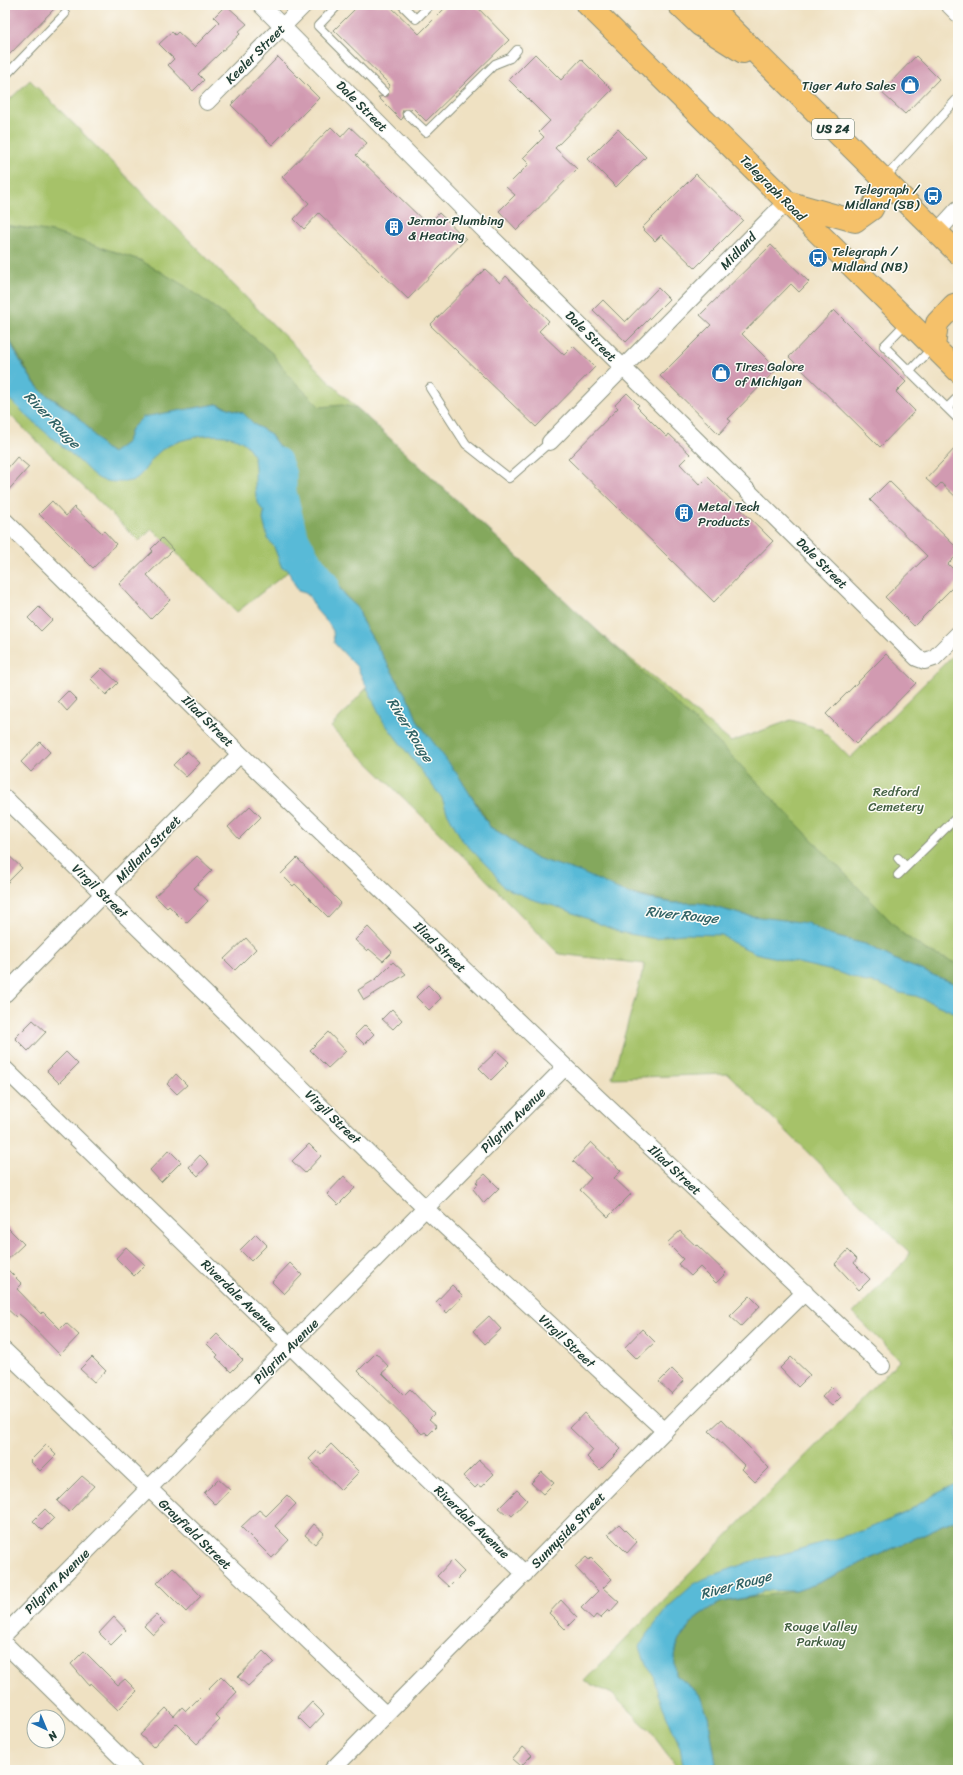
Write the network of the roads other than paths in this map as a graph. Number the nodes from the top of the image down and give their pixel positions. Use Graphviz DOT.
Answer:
graph roads {
  1 [pos="261,5"];
  2 [pos="304,5"];
  3 [pos="338,5"];
  4 [pos="402,5"];
  5 [pos="430,5"];
  6 [pos="588,5"];
  7 [pos="679,5"];
  8 [pos="708,5"];
  9 [pos="949,5"];
  10 [pos="65,14"];
  11 [pos="958,14"];
  12 [pos="283,26"];
  13 [pos="517,50"];
  14 [pos="779,75"];
  15 [pos="5,76"];
  16 [pos="384,92"];
  17 [pos="958,98"];
  18 [pos="207,102"];
  19 [pos="407,114"];
  20 [pos="885,179"];
  21 [pos="786,202"];
  22 [pos="958,210"];
  23 [pos="938,231"];
  24 [pos="958,253"];
  25 [pos="958,304"];
  26 [pos="908,321"];
  27 [pos="934,347"];
  28 [pos="623,368"];
  29 [pos="958,371"];
  30 [pos="909,372"];
  31 [pos="430,388"];
  32 [pos="958,397"];
  33 [pos="947,408"];
  34 [pos="958,419"];
  35 [pos="550,442"];
  36 [pos="5,521"];
  37 [pos="958,634"];
  38 [pos="240,754"];
  39 [pos="5,798"];
  40 [pos="958,816"];
  41 [pos="898,858"];
  42 [pos="906,867"];
  43 [pos="898,875"];
  44 [pos="104,895"];
  45 [pos="5,994"];
  46 [pos="565,1067"];
  47 [pos="5,1069"];
  48 [pos="426,1209"];
  49 [pos="805,1292"];
  50 [pos="290,1346"];
  51 [pos="5,1351"];
  52 [pos="882,1366"];
  53 [pos="665,1432"];
  54 [pos="149,1489"];
  55 [pos="525,1574"];
  56 [pos="5,1634"];
  57 [pos="5,1644"];
  58 [pos="386,1715"];
  59 [pos="134,1770"];
  60 [pos="332,1770"];
  1 -- 12 [label="street, Dale Street"];
  2 -- 12 [label="street, Keeler Street"];
  3 -- 16 [label="lane"];
  4 -- 5 [label="lane"];
  6 -- 21 [label="main road, Telegraph Road"];
  7 -- 14 [label="main road"];
  8 -- 14 [label="main road, US 24"];
  9 -- 11 [label="street"];
  10 -- 15 [label="lane"];
  12 -- 18 [label="street, Keeler Street"];
  12 -- 28 [label="street, Dale Street"];
  13 -- 19 [label="lane"];
  14 -- 20 [label="main road, US 24"];
  17 -- 20 [label="lane"];
  20 -- 21 [label="main road"];
  20 -- 23 [label="main road, US 24"];
  21 -- 26 [label="main road, Telegraph Road"];
  21 -- 28 [label="street, Midland"];
  22 -- 23 [label="street"];
  23 -- 24 [label="main road, US 24"];
  25 -- 27 [label="main road"];
  26 -- 27 [label="main road, Telegraph Road"];
  26 -- 30 [label="lane"];
  27 -- 29 [label="main road, Telegraph Road"];
  27 -- 30 [label="lane"];
  28 -- 35 [label="street"];
  28 -- 37 [label="street, Dale Street"];
  30 -- 33 [label="lane"];
  31 -- 35 [label="lane"];
  32 -- 33 [label="lane"];
  33 -- 34 [label="lane"];
  36 -- 38 [label="street, Iliad Street"];
  38 -- 44 [label="street, Midland Street"];
  38 -- 46 [label="street, Iliad Street"];
  39 -- 44 [label="street, Virgil Street"];
  40 -- 42 [label="lane"];
  41 -- 42 [label="lane"];
  42 -- 43 [label="lane"];
  44 -- 45 [label="street, Midland Street"];
  44 -- 48 [label="street, Virgil Street"];
  46 -- 48 [label="street, Pilgrim Avenue"];
  46 -- 49 [label="street, Iliad Street"];
  47 -- 50 [label="street, Riverdale Avenue"];
  48 -- 50 [label="street, Pilgrim Avenue"];
  48 -- 53 [label="street, Virgil Street"];
  49 -- 52 [label="street, Iliad Street"];
  49 -- 53 [label="street, Sunnyside Street"];
  50 -- 54 [label="street, Pilgrim Avenue"];
  50 -- 55 [label="street, Riverdale Avenue"];
  51 -- 54 [label="street, Grayfield Street"];
  53 -- 55 [label="street, Sunnyside Street"];
  54 -- 56 [label="street, Pilgrim Avenue"];
  54 -- 58 [label="street, Grayfield Street"];
  55 -- 58 [label="street, Sunnyside Street"];
  57 -- 59 [label="street"];
  58 -- 60 [label="street, Sunnyside Street"];
}
